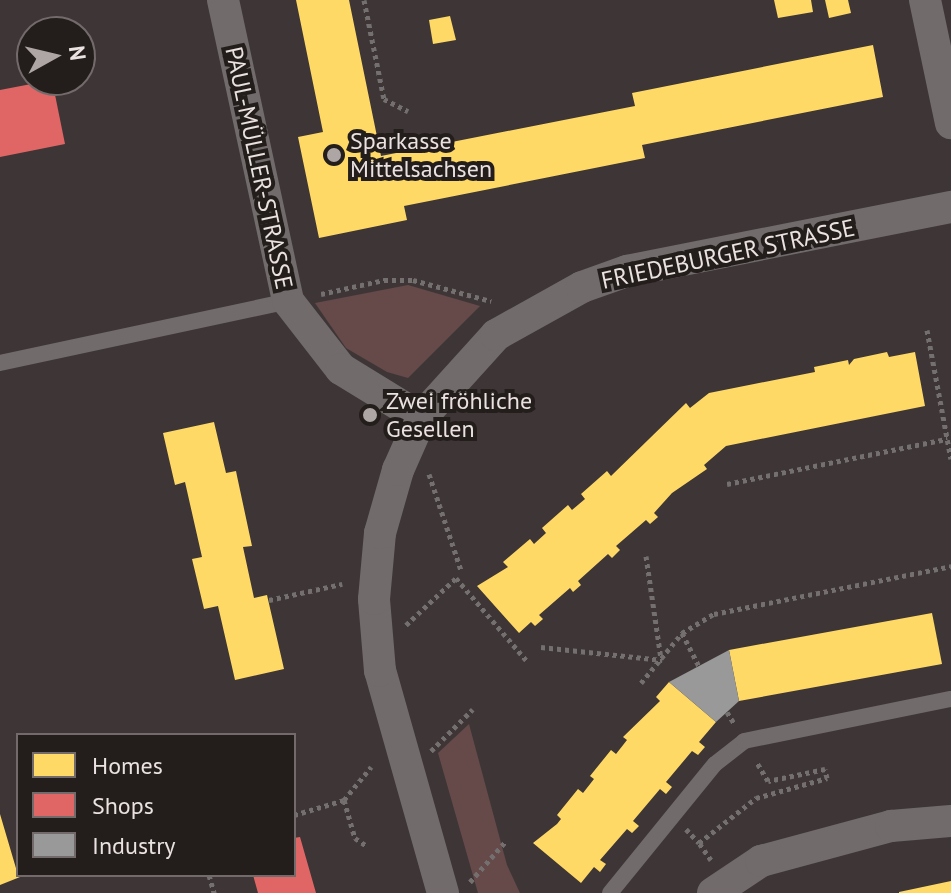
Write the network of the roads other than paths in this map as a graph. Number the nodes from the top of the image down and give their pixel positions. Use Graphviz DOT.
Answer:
graph roads {
  1 [pos="223,0"];
  2 [pos="925,0"];
  3 [pos="951,123"];
  4 [pos="951,207"];
  5 [pos="288,301"];
  6 [pos="0,363"];
  7 [pos="421,418"];
  8 [pos="951,699"];
  9 [pos="951,821"];
  10 [pos="456,888"];
  11 [pos="720,888"];
  12 [pos="610,893"];
  1 -- 5 [label="street, PAUL-MÜLLER-STRASSE"];
  2 -- 3 [label="street"];
  4 -- 7 [label="street, FRIEDEBURGER STRASSE"];
  5 -- 6 [label="lane"];
  5 -- 7 [label="street, PAUL-MÜLLER-STRASSE"];
  7 -- 10 [label="street, FRIEDEBURGER STRASSE"];
  8 -- 12 [label="lane"];
  9 -- 11 [label="street"];
}
